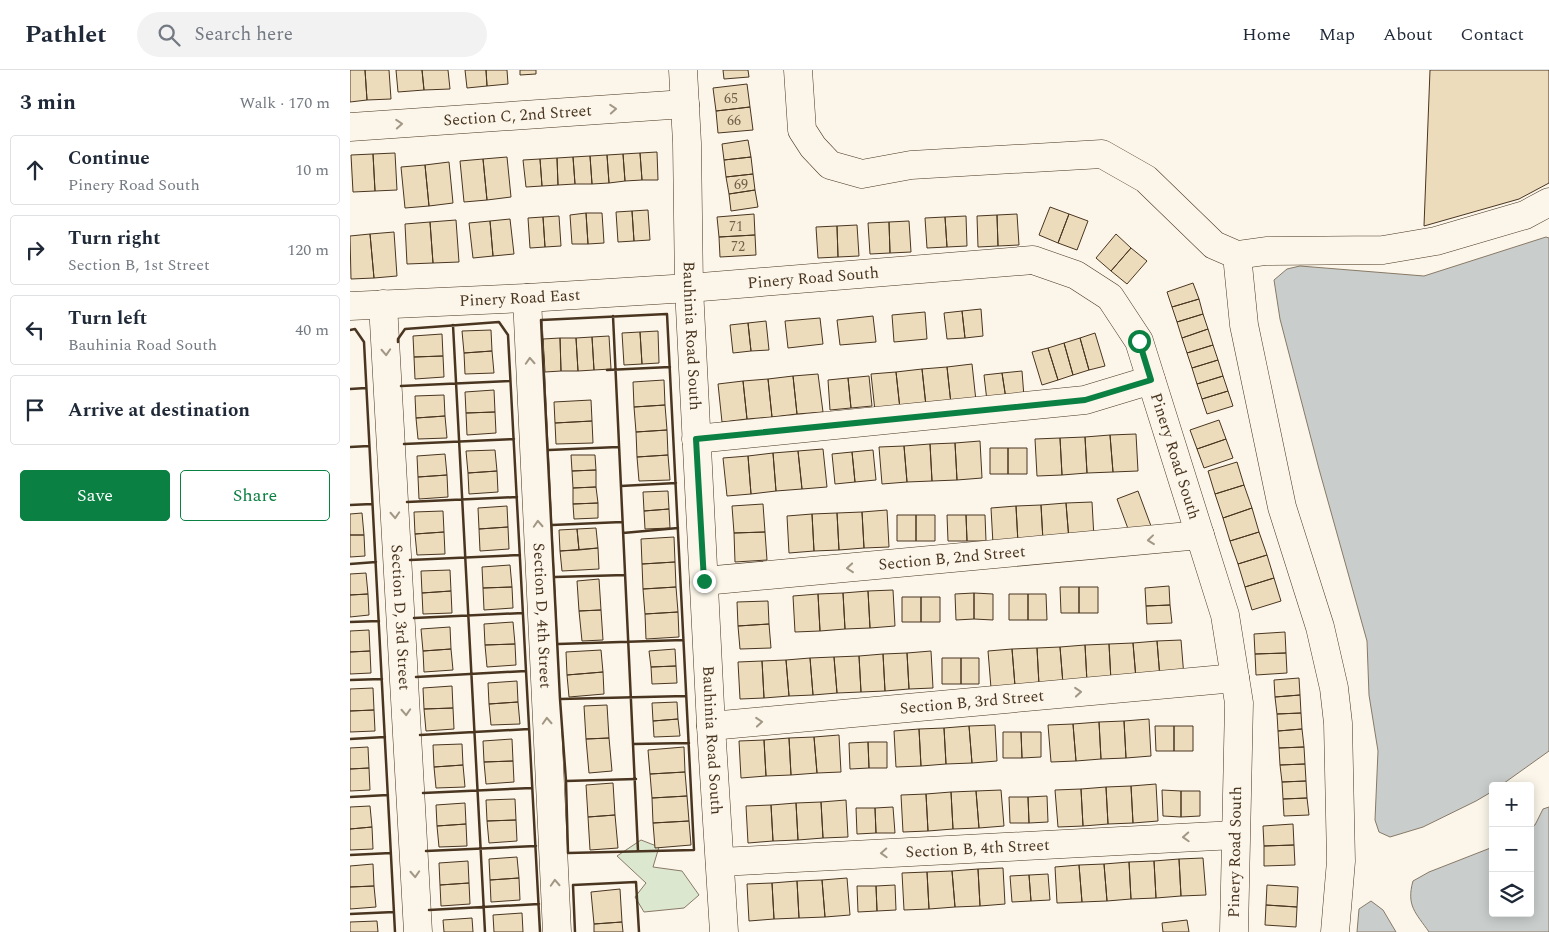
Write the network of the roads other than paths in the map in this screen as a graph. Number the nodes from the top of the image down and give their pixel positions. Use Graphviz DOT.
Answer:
graph roads {
  1 [pos="683,70"];
  2 [pos="798,70"];
  3 [pos="685,104"];
  4 [pos="350,127"];
  5 [pos="1549,202"];
  6 [pos="1237,255"];
  7 [pos="688,288"];
  8 [pos="527,298"];
  9 [pos="383,304"];
  10 [pos="350,306"];
  11 [pos="1151,380"];
  12 [pos="696,439"];
  13 [pos="1200,535"];
  14 [pos="704,581"];
  15 [pos="1235,678"];
  16 [pos="711,726"];
  17 [pos="1235,835"];
  18 [pos="720,862"];
  19 [pos="418,932"];
  20 [pos="557,932"];
  21 [pos="724,932"];
  22 [pos="1234,932"];
  23 [pos="1334,932"];
  1 -- 3 [label="street, Bauhinia Road South"];
  2 -- 6 [label="street"];
  4 -- 3 [label="street, Section C, 2nd Street, one-way"];
  3 -- 7 [label="street, Bauhinia Road South"];
  5 -- 6 [label="street"];
  6 -- 23 [label="street"];
  7 -- 8 [label="street, Pinery Road East"];
  7 -- 11 [label="street, Pinery Road South"];
  7 -- 12 [label="street, Bauhinia Road South"];
  8 -- 9 [label="street, Pinery Road East"];
  20 -- 8 [label="street, Section D, 4th Street, one-way"];
  9 -- 10 [label="street, Pinery Road East"];
  9 -- 19 [label="street, Section D, 3rd Street, one-way"];
  11 -- 12 [label="street"];
  11 -- 13 [label="street, Pinery Road South"];
  12 -- 14 [label="street, Bauhinia Road South"];
  13 -- 14 [label="street, Section B, 2nd Street, one-way"];
  13 -- 15 [label="street, Pinery Road South"];
  14 -- 16 [label="street, Bauhinia Road South"];
  16 -- 15 [label="street, Section B, 3rd Street, one-way"];
  15 -- 17 [label="street, Pinery Road South"];
  16 -- 18 [label="street, Bauhinia Road South"];
  17 -- 18 [label="street, Section B, 4th Street, one-way"];
  17 -- 22 [label="street, Pinery Road South"];
  18 -- 21 [label="street, Bauhinia Road South"];
}
